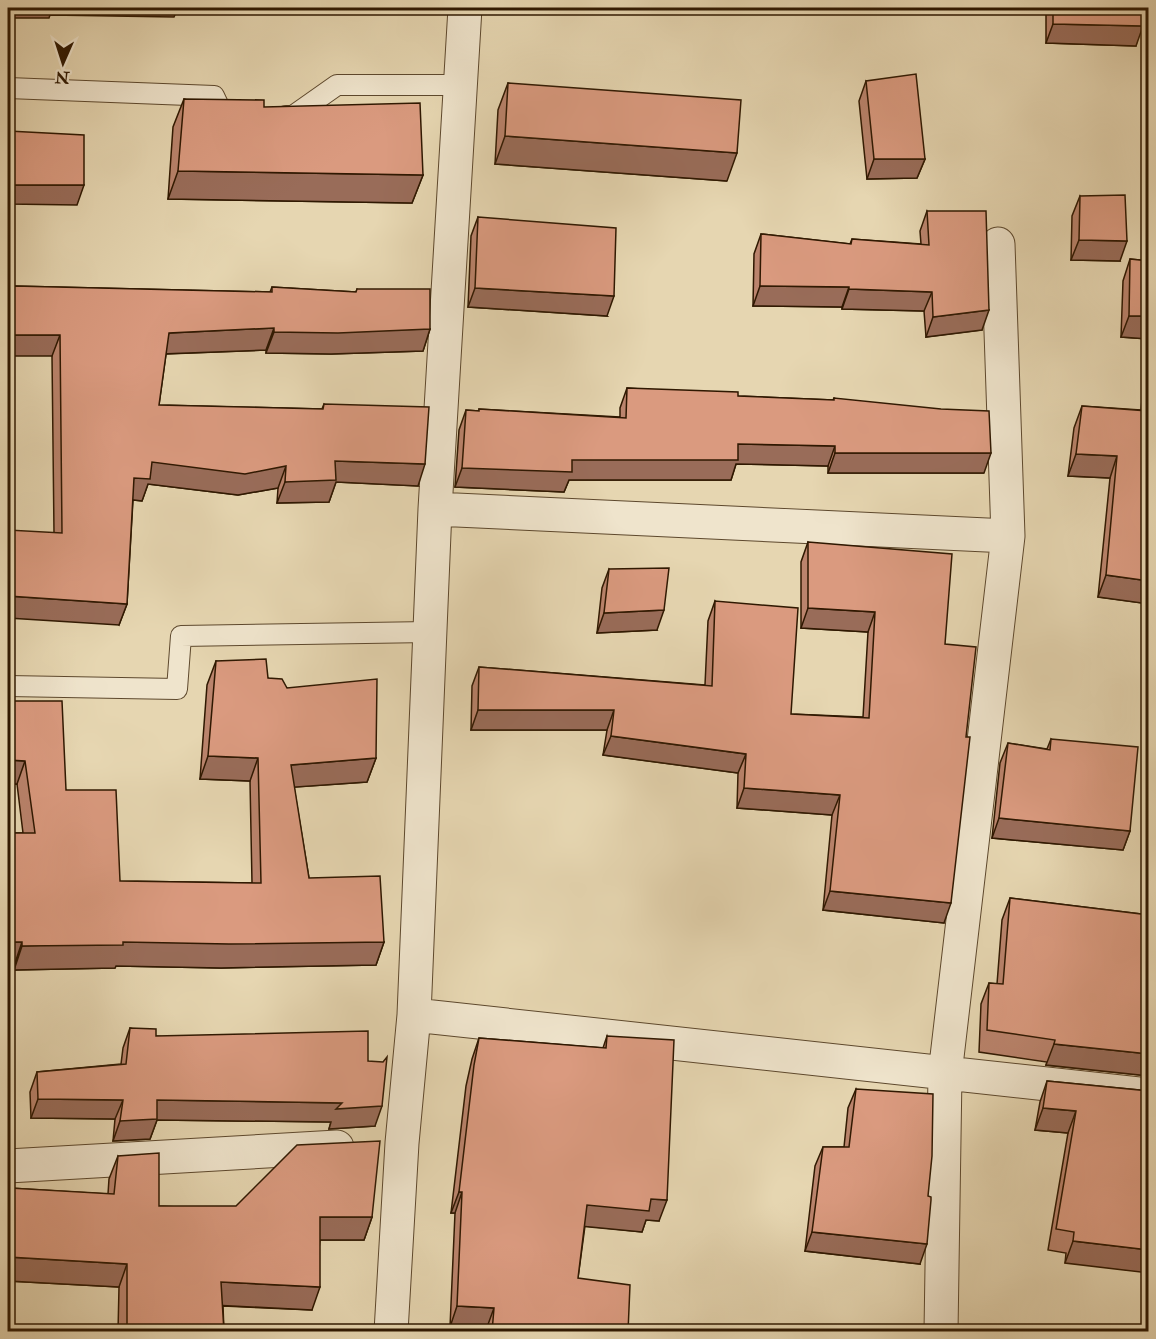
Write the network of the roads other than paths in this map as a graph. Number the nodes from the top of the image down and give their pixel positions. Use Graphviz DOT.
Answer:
graph roads {
  1 [pos="465,8"];
  2 [pos="461,85"];
  3 [pos="8,88"];
  4 [pos="247,116"];
  5 [pos="270,116"];
  6 [pos="998,244"];
  7 [pos="435,509"];
  8 [pos="1008,536"];
  9 [pos="429,632"];
  10 [pos="8,686"];
  11 [pos="414,1015"];
  12 [pos="945,1074"];
  13 [pos="1149,1095"];
  14 [pos="382,1144"];
  15 [pos="8,1166"];
  16 [pos="391,1332"];
  17 [pos="941,1332"];
  1 -- 2 [label="street"];
  2 -- 5 [label="lane"];
  2 -- 7 [label="street"];
  3 -- 4 [label="lane"];
  6 -- 8 [label="street"];
  7 -- 8 [label="street"];
  7 -- 9 [label="street"];
  8 -- 12 [label="street"];
  9 -- 10 [label="lane"];
  9 -- 11 [label="street"];
  11 -- 12 [label="street"];
  11 -- 14 [label="street"];
  12 -- 13 [label="street"];
  12 -- 17 [label="street"];
  14 -- 15 [label="street"];
  14 -- 16 [label="street"];
}
